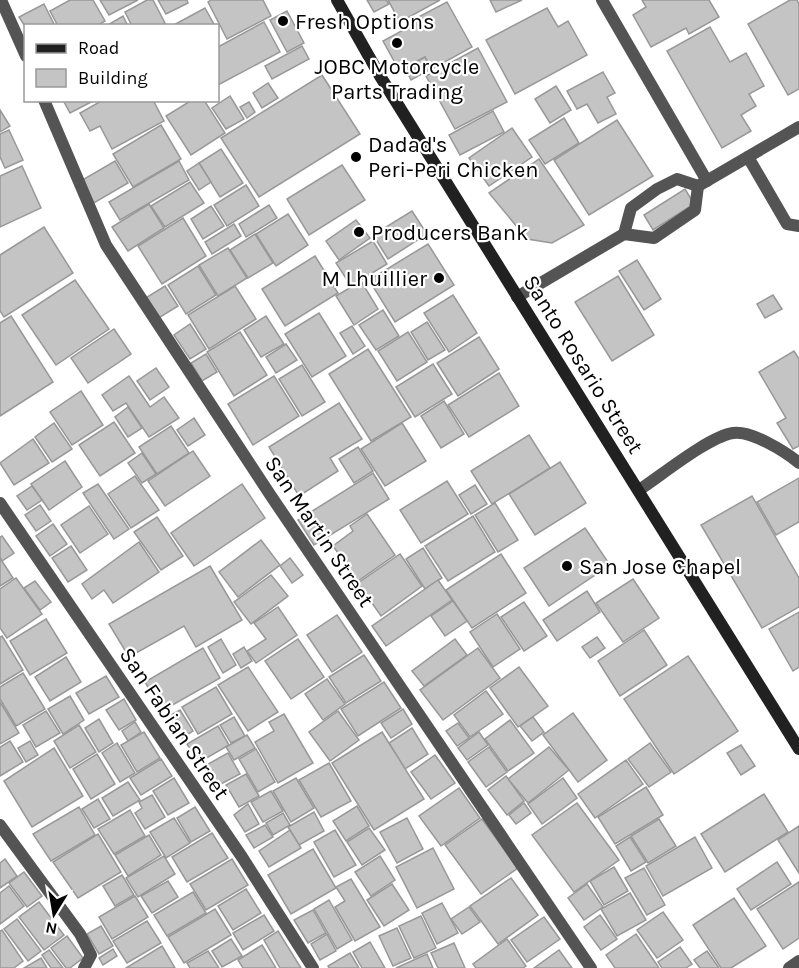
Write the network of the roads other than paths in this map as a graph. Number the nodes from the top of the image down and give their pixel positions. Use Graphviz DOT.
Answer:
graph roads {
  1 [pos="2,0"];
  2 [pos="337,0"];
  3 [pos="602,0"];
  4 [pos="24,51"];
  5 [pos="45,102"];
  6 [pos="799,127"];
  7 [pos="748,157"];
  8 [pos="703,184"];
  9 [pos="799,226"];
  10 [pos="624,234"];
  11 [pos="517,297"];
  12 [pos="799,463"];
  13 [pos="639,490"];
  14 [pos="0,503"];
  15 [pos="799,749"];
  16 [pos="0,825"];
  17 [pos="799,961"];
  18 [pos="84,968"];
  19 [pos="313,968"];
  20 [pos="591,968"];
  21 [pos="789,968"];
  1 -- 4 [label="street"];
  2 -- 11 [label="main road, Santo Rosario Street"];
  3 -- 8 [label="street"];
  5 -- 20 [label="street, San Martin Street"];
  6 -- 7 [label="street"];
  7 -- 8 [label="street"];
  7 -- 9 [label="street"];
  8 -- 10 [label="street"];
  8 -- 10 [label="street"];
  10 -- 11 [label="street"];
  11 -- 13 [label="main road, Santo Rosario Street"];
  12 -- 13 [label="street"];
  13 -- 15 [label="main road, Santo Rosario Street"];
  14 -- 19 [label="street, San Fabian Street"];
  16 -- 18 [label="street"];
  17 -- 21 [label="street"];
}
